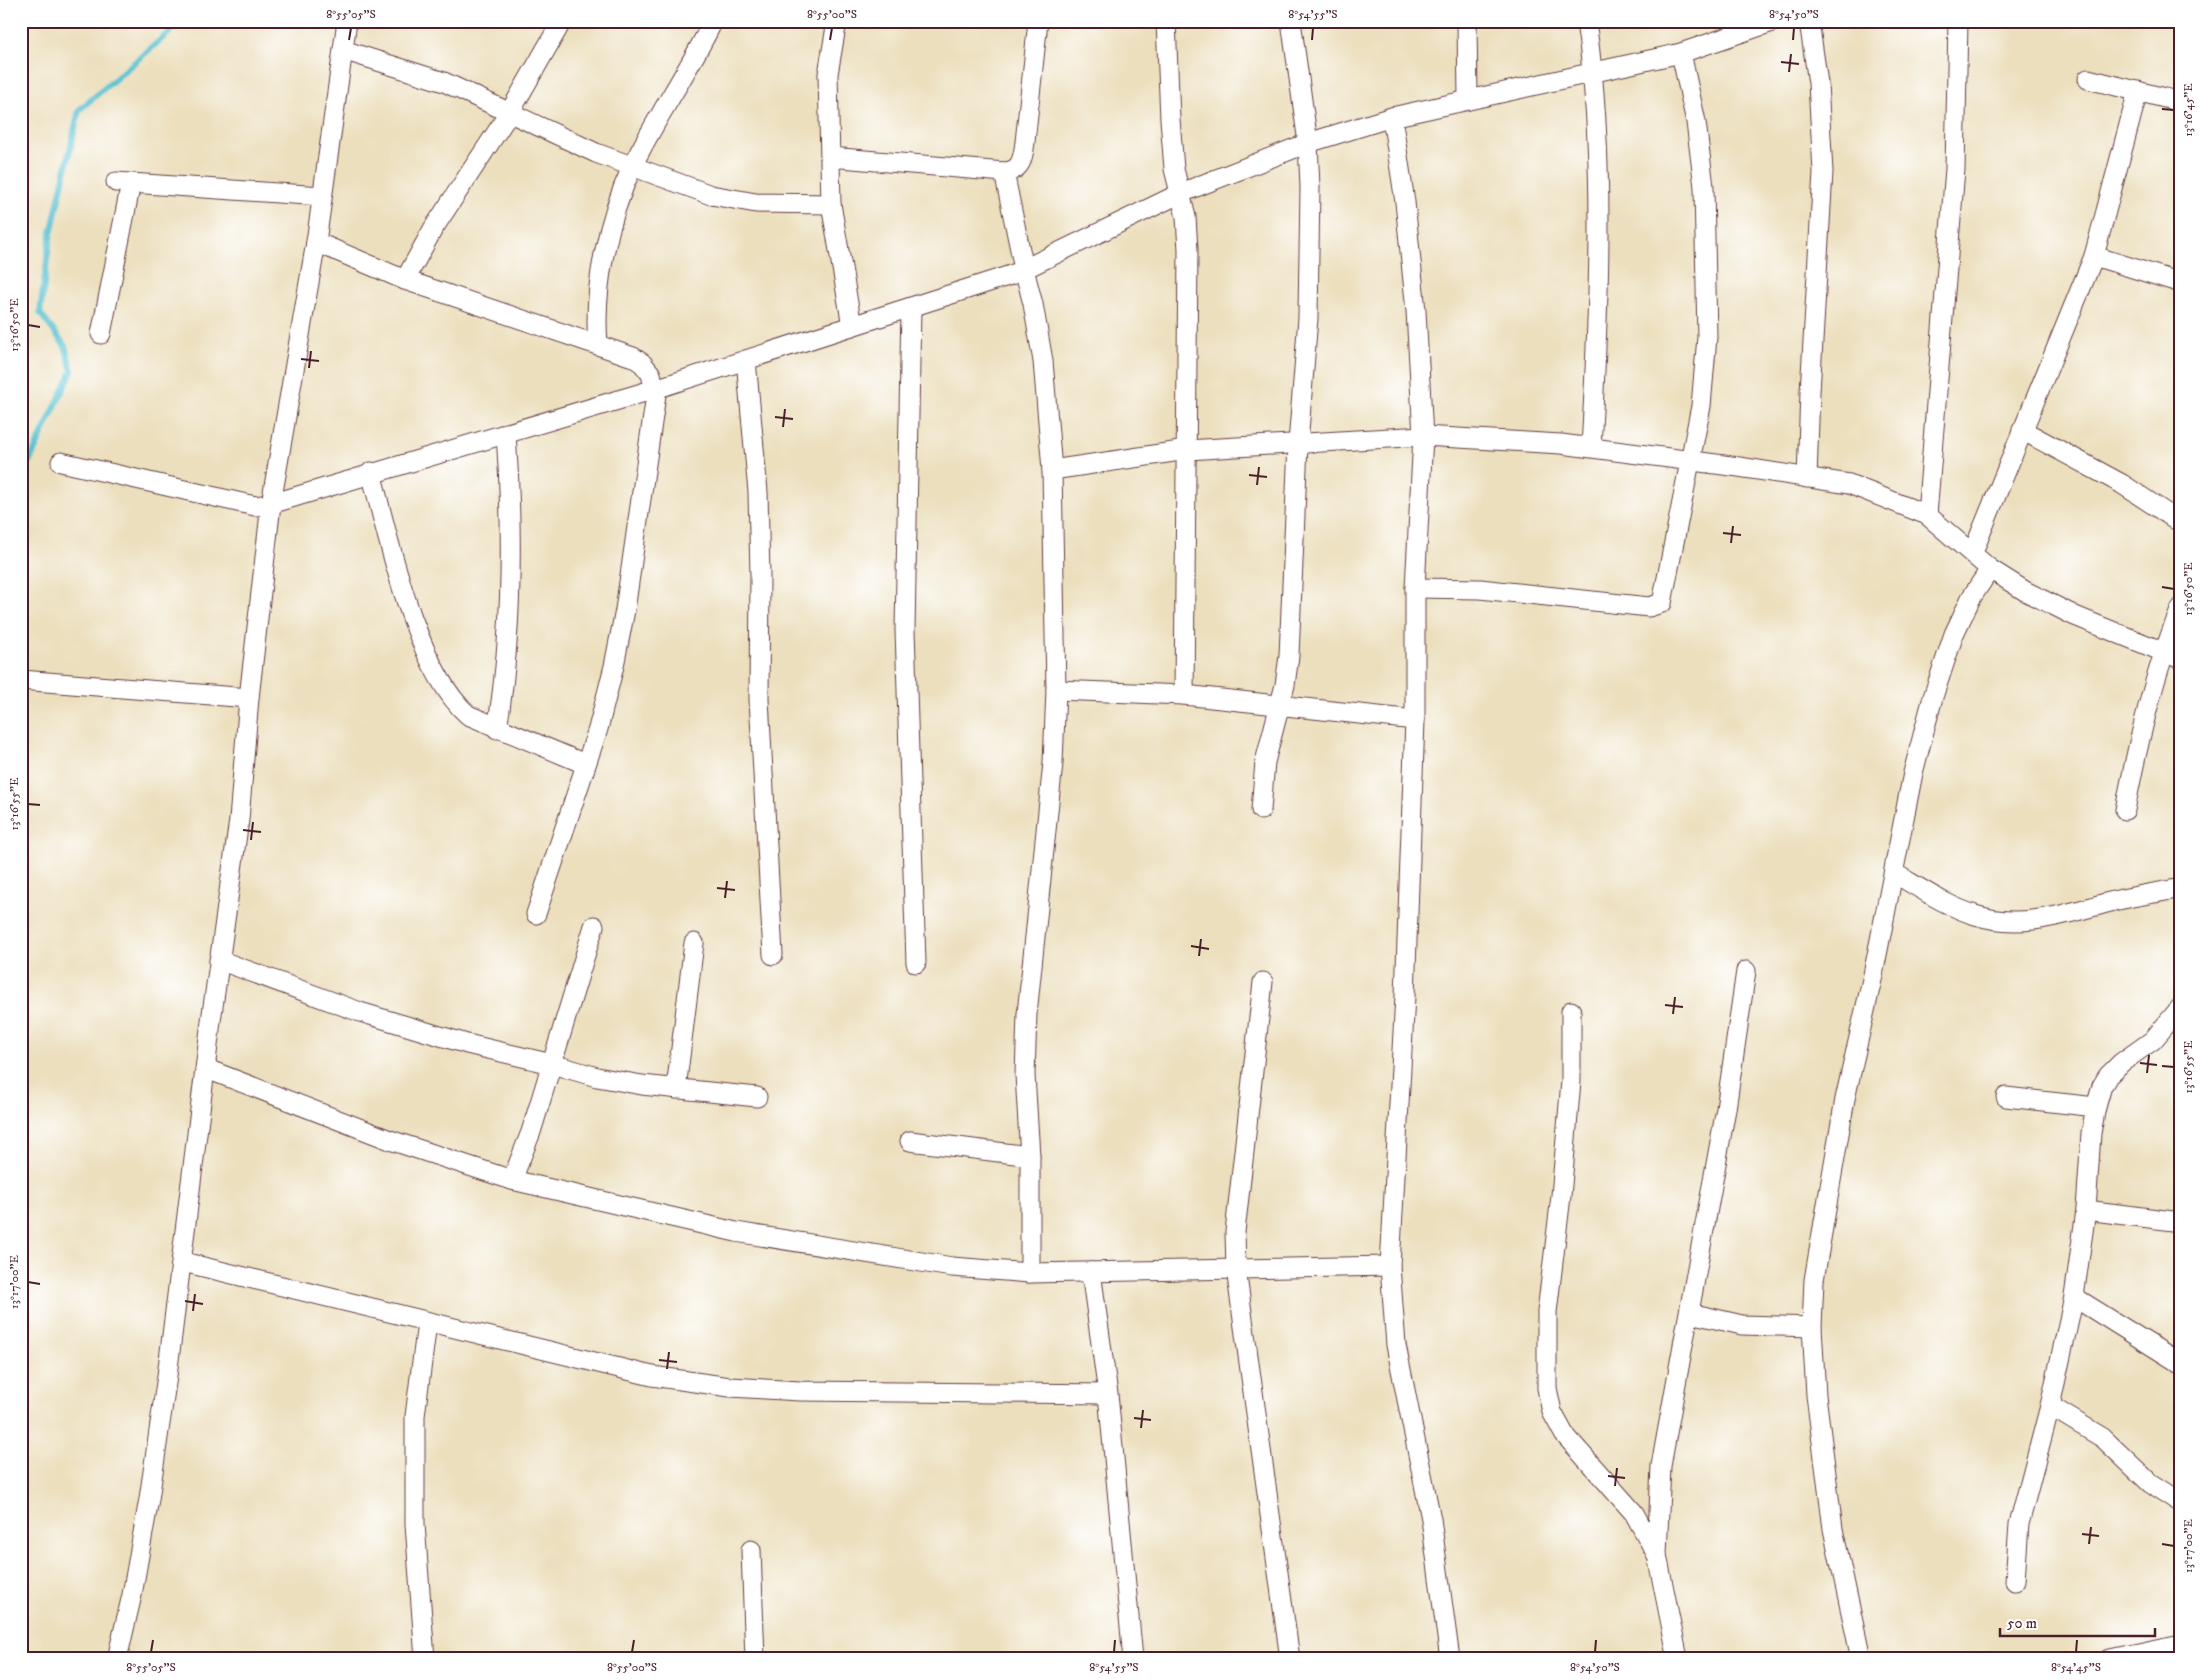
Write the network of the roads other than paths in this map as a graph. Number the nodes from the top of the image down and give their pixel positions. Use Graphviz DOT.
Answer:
graph roads {
  1 [pos="347,21"];
  2 [pos="562,21"];
  3 [pos="713,21"];
  4 [pos="837,21"];
  5 [pos="1038,21"];
  6 [pos="1166,21"];
  7 [pos="1291,21"];
  8 [pos="1467,21"];
  9 [pos="1586,21"];
  10 [pos="1775,21"];
  11 [pos="1809,21"];
  12 [pos="1958,21"];
  13 [pos="343,50"];
  14 [pos="1681,54"];
  15 [pos="1593,73"];
  16 [pos="2088,79"];
  17 [pos="2138,91"];
  18 [pos="1468,100"];
  19 [pos="2181,102"];
  20 [pos="510,112"];
  21 [pos="1392,117"];
  22 [pos="1308,143"];
  23 [pos="830,157"];
  24 [pos="633,167"];
  25 [pos="1004,172"];
  26 [pos="1182,193"];
  27 [pos="322,196"];
  28 [pos="831,204"];
  29 [pos="316,242"];
  30 [pos="2094,256"];
  31 [pos="1024,269"];
  32 [pos="405,280"];
  33 [pos="2181,283"];
  34 [pos="911,307"];
  35 [pos="852,326"];
  36 [pos="101,334"];
  37 [pos="598,344"];
  38 [pos="746,360"];
  39 [pos="655,389"];
  40 [pos="2022,430"];
  41 [pos="506,432"];
  42 [pos="1423,436"];
  43 [pos="1298,444"];
  44 [pos="1590,448"];
  45 [pos="1187,450"];
  46 [pos="1690,460"];
  47 [pos="61,462"];
  48 [pos="1052,470"];
  49 [pos="371,472"];
  50 [pos="1807,478"];
  51 [pos="271,504"];
  52 [pos="1927,515"];
  53 [pos="2181,523"];
  54 [pos="1973,552"];
  55 [pos="1990,568"];
  56 [pos="1415,588"];
  57 [pos="2181,608"];
  58 [pos="2173,656"];
  59 [pos="21,680"];
  60 [pos="1056,690"];
  61 [pos="1184,695"];
  62 [pos="249,698"];
  63 [pos="1281,706"];
  64 [pos="1415,720"];
  65 [pos="496,729"];
  66 [pos="585,764"];
  67 [pos="1261,810"];
  68 [pos="2125,810"];
  69 [pos="1894,873"];
  70 [pos="2181,888"];
  71 [pos="536,914"];
  72 [pos="594,926"];
  73 [pos="694,943"];
  74 [pos="773,955"];
  75 [pos="219,960"];
  76 [pos="916,963"];
  77 [pos="1746,971"];
  78 [pos="1263,982"];
  79 [pos="2181,1007"];
  80 [pos="1571,1010"];
  81 [pos="552,1064"];
  82 [pos="207,1069"];
  83 [pos="676,1089"];
  84 [pos="757,1097"];
  85 [pos="2006,1097"];
  86 [pos="2096,1107"];
  87 [pos="910,1141"];
  88 [pos="1030,1156"];
  89 [pos="512,1180"];
  90 [pos="2086,1210"];
  91 [pos="2181,1222"];
  92 [pos="183,1262"];
  93 [pos="1390,1266"];
  94 [pos="1236,1269"];
  95 [pos="1091,1272"];
  96 [pos="1030,1273"];
  97 [pos="2074,1296"];
  98 [pos="1690,1313"];
  99 [pos="427,1323"];
  100 [pos="1812,1327"];
  101 [pos="2181,1364"];
  102 [pos="1108,1394"];
  103 [pos="2050,1406"];
  104 [pos="2181,1503"];
  105 [pos="751,1550"];
  106 [pos="1657,1555"];
  107 [pos="2016,1581"];
  108 [pos="2181,1644"];
  109 [pos="2122,1658"];
  110 [pos="117,1659"];
  111 [pos="425,1659"];
  112 [pos="755,1659"];
  113 [pos="1133,1659"];
  114 [pos="1290,1659"];
  115 [pos="1450,1659"];
  116 [pos="1678,1659"];
  117 [pos="1861,1659"];
  1 -- 13 [label="street"];
  2 -- 20 [label="street"];
  3 -- 24 [label="street"];
  4 -- 23 [label="street"];
  5 -- 25 [label="street"];
  6 -- 26 [label="street"];
  7 -- 22 [label="street"];
  8 -- 18 [label="street"];
  9 -- 15 [label="street"];
  10 -- 14 [label="street"];
  11 -- 50 [label="street"];
  12 -- 52 [label="street"];
  13 -- 20 [label="street"];
  13 -- 27 [label="street"];
  14 -- 15 [label="street"];
  14 -- 46 [label="street"];
  15 -- 18 [label="street"];
  15 -- 44 [label="street"];
  16 -- 17 [label="street"];
  17 -- 19 [label="street"];
  17 -- 30 [label="street"];
  18 -- 21 [label="street"];
  20 -- 24 [label="street"];
  20 -- 32 [label="street"];
  21 -- 22 [label="street"];
  21 -- 42 [label="street"];
  22 -- 26 [label="street"];
  22 -- 43 [label="street"];
  23 -- 25 [label="street"];
  23 -- 28 [label="street"];
  24 -- 28 [label="street"];
  24 -- 37 [label="street"];
  25 -- 31 [label="street"];
  26 -- 31 [label="street"];
  26 -- 45 [label="street"];
  27 -- 29 [label="street"];
  27 -- 36 [label="street"];
  28 -- 35 [label="street"];
  29 -- 32 [label="street"];
  29 -- 51 [label="street"];
  30 -- 33 [label="street"];
  30 -- 40 [label="street"];
  31 -- 34 [label="street"];
  31 -- 48 [label="street"];
  32 -- 37 [label="street"];
  34 -- 35 [label="street"];
  34 -- 76 [label="street"];
  35 -- 38 [label="street"];
  37 -- 39 [label="street"];
  38 -- 39 [label="street"];
  38 -- 74 [label="street"];
  39 -- 41 [label="street"];
  39 -- 66 [label="street"];
  40 -- 53 [label="street"];
  40 -- 54 [label="street"];
  41 -- 49 [label="street"];
  41 -- 65 [label="street"];
  42 -- 43 [label="street"];
  42 -- 44 [label="street"];
  42 -- 56 [label="street"];
  43 -- 45 [label="street"];
  43 -- 63 [label="street"];
  44 -- 46 [label="street"];
  45 -- 48 [label="street"];
  45 -- 61 [label="street"];
  46 -- 50 [label="street"];
  46 -- 56 [label="street"];
  47 -- 51 [label="street"];
  48 -- 60 [label="street"];
  49 -- 51 [label="street"];
  49 -- 65 [label="street"];
  50 -- 52 [label="street"];
  51 -- 62 [label="street"];
  52 -- 54 [label="street"];
  54 -- 55 [label="street"];
  55 -- 58 [label="street"];
  55 -- 69 [label="street"];
  56 -- 64 [label="street"];
  57 -- 58 [label="street"];
  58 -- 68 [label="street"];
  59 -- 62 [label="street"];
  60 -- 61 [label="street"];
  60 -- 88 [label="street"];
  61 -- 63 [label="street"];
  62 -- 75 [label="street"];
  63 -- 64 [label="street"];
  63 -- 67 [label="street"];
  64 -- 93 [label="street"];
  65 -- 66 [label="street"];
  66 -- 71 [label="street"];
  69 -- 70 [label="street"];
  69 -- 100 [label="street"];
  72 -- 81 [label="street"];
  73 -- 83 [label="street"];
  75 -- 81 [label="street"];
  75 -- 82 [label="street"];
  77 -- 98 [label="street"];
  78 -- 94 [label="street"];
  79 -- 86 [label="street"];
  80 -- 106 [label="street"];
  81 -- 83 [label="street"];
  81 -- 89 [label="street"];
  82 -- 89 [label="street"];
  82 -- 92 [label="street"];
  83 -- 84 [label="street"];
  85 -- 86 [label="street"];
  86 -- 90 [label="street"];
  87 -- 88 [label="street"];
  88 -- 96 [label="street"];
  89 -- 96 [label="street"];
  90 -- 91 [label="street"];
  90 -- 97 [label="street"];
  92 -- 99 [label="street"];
  92 -- 110 [label="street"];
  93 -- 94 [label="street"];
  93 -- 115 [label="street"];
  94 -- 95 [label="street"];
  94 -- 114 [label="street"];
  95 -- 96 [label="street"];
  95 -- 102 [label="street"];
  97 -- 101 [label="street"];
  97 -- 103 [label="street"];
  98 -- 100 [label="street"];
  98 -- 106 [label="street"];
  99 -- 102 [label="street"];
  99 -- 111 [label="street"];
  100 -- 117 [label="street"];
  102 -- 113 [label="street"];
  103 -- 104 [label="street"];
  103 -- 107 [label="street"];
  105 -- 112 [label="street"];
  106 -- 116 [label="street"];
  108 -- 109 [label="street"];
}
